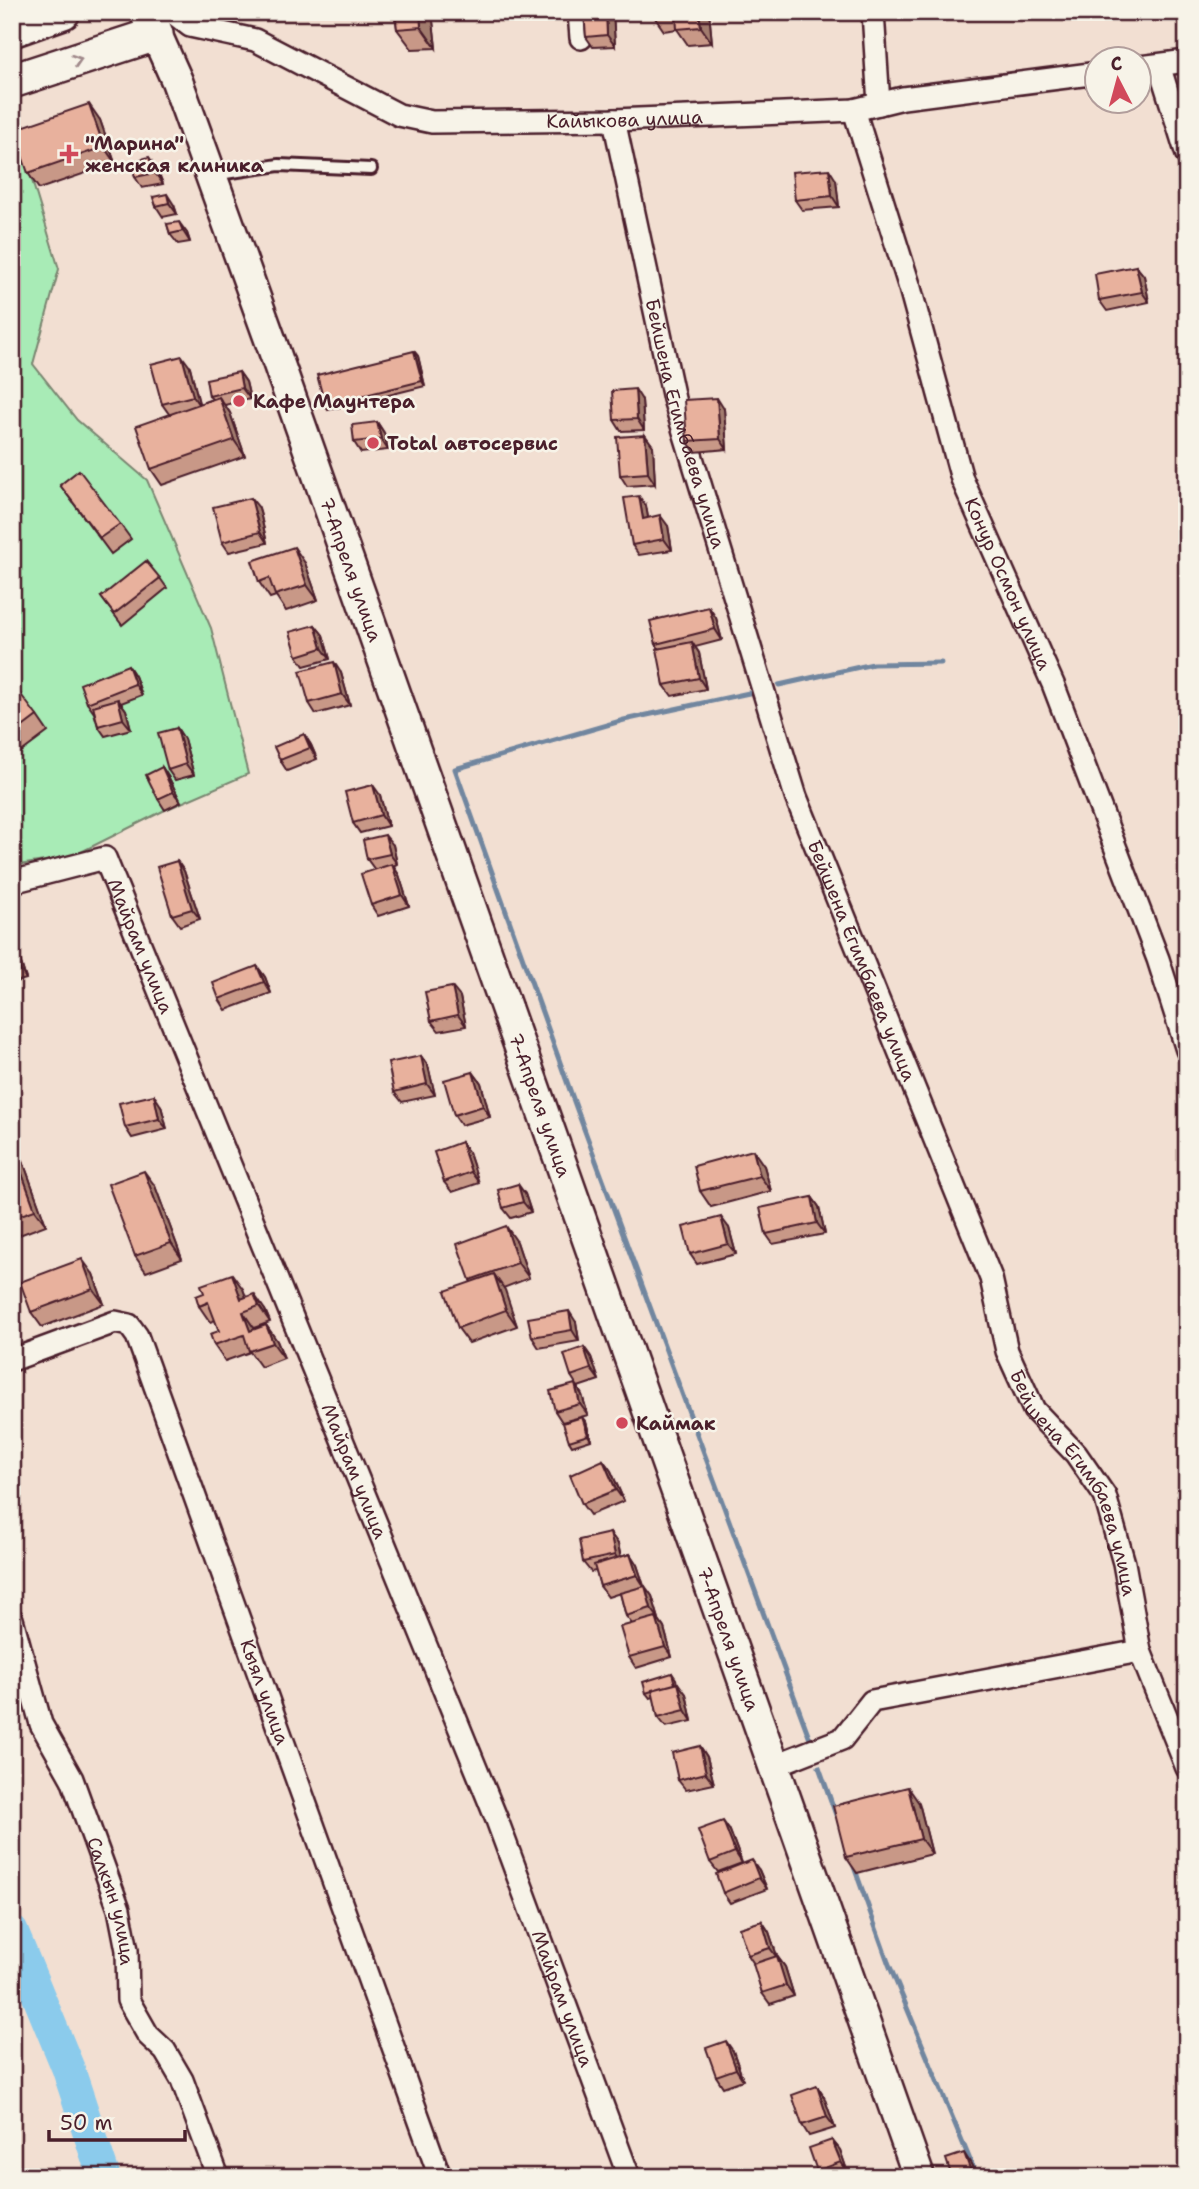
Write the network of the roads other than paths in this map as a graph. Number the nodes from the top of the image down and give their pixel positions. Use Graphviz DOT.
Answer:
graph roads {
  1 [pos="62,12"];
  2 [pos="579,12"];
  3 [pos="873,12"];
  4 [pos="158,20"];
  5 [pos="12,30"];
  6 [pos="581,38"];
  7 [pos="1187,61"];
  8 [pos="1154,65"];
  9 [pos="1084,75"];
  10 [pos="1154,78"];
  11 [pos="12,81"];
  12 [pos="879,104"];
  13 [pos="854,110"];
  14 [pos="614,120"];
  15 [pos="1187,155"];
  16 [pos="371,169"];
  17 [pos="209,176"];
  18 [pos="12,881"];
  19 [pos="1187,1050"];
  20 [pos="12,1360"];
  21 [pos="12,1619"];
  22 [pos="1140,1651"];
  23 [pos="773,1766"];
  24 [pos="1187,1768"];
  25 [pos="218,2177"];
  26 [pos="440,2177"];
  27 [pos="629,2177"];
  28 [pos="919,2177"];
  1 -- 5 [label="main road"];
  2 -- 6 [label="street"];
  3 -- 12 [label="street"];
  11 -- 4 [label="main road, one-way"];
  4 -- 14 [label="street, Кайыкова улица"];
  4 -- 17 [label="main road, 7-Апреля улица"];
  7 -- 8 [label="street"];
  9 -- 12 [label="street, Кайыкова улица"];
  10 -- 15 [label="street"];
  12 -- 13 [label="street, Кайыкова улица"];
  13 -- 14 [label="street, Кайыкова улица"];
  13 -- 19 [label="street, Конур Осмон улица"];
  14 -- 22 [label="street, Бейшена Егимбаева улица"];
  16 -- 17 [label="lane"];
  17 -- 23 [label="main road, 7-Апреля улица"];
  18 -- 27 [label="street, Майрам улица"];
  20 -- 26 [label="street, Кыял улица"];
  21 -- 25 [label="street, Салкын улица"];
  22 -- 23 [label="street"];
  22 -- 24 [label="street, Бейшена Егимбаева улица"];
  23 -- 28 [label="main road, 7-Апреля улица"];
}
